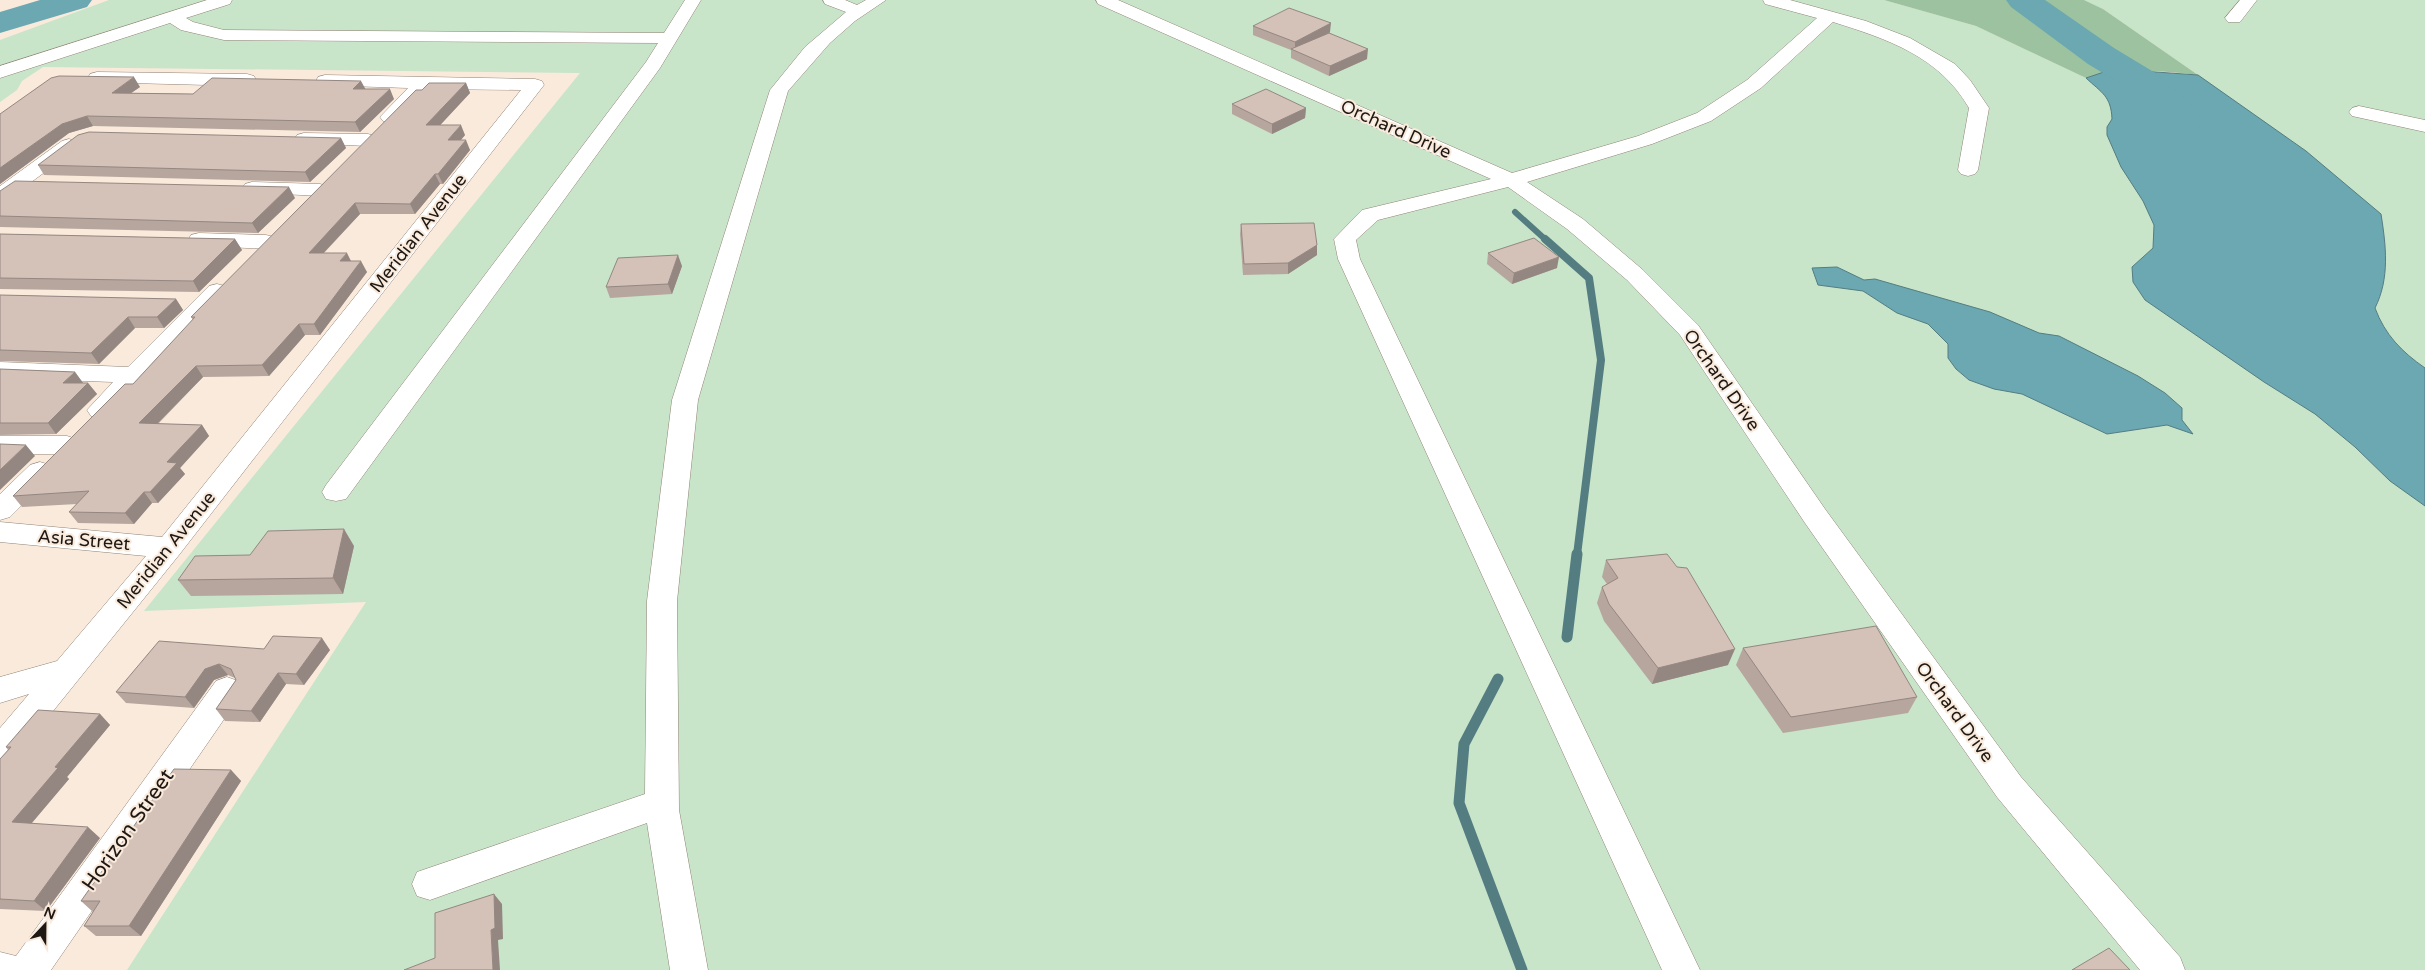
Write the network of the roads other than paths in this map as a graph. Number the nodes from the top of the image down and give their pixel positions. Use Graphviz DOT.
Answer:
graph roads {
  1 [pos="224,0"];
  2 [pos="693,0"];
  3 [pos="831,0"];
  4 [pos="1104,0"];
  5 [pos="1771,0"];
  6 [pos="2249,0"];
  7 [pos="867,5"];
  8 [pos="1830,16"];
  9 [pos="172,17"];
  10 [pos="2234,18"];
  11 [pos="670,38"];
  12 [pos="0,72"];
  13 [pos="75,78"];
  14 [pos="265,80"];
  15 [pos="305,80"];
  16 [pos="424,82"];
  17 [pos="2359,112"];
  18 [pos="2425,126"];
  19 [pos="86,136"];
  20 [pos="290,138"];
  21 [pos="368,140"];
  22 [pos="1968,170"];
  23 [pos="334,175"];
  24 [pos="1511,180"];
  25 [pos="18,183"];
  26 [pos="48,183"];
  27 [pos="232,188"];
  28 [pos="0,196"];
  29 [pos="300,209"];
  30 [pos="177,240"];
  31 [pos="178,300"];
  32 [pos="208,301"];
  33 [pos="0,370"];
  34 [pos="134,375"];
  35 [pos="78,433"];
  36 [pos="0,445"];
  37 [pos="336,492"];
  38 [pos="0,510"];
  39 [pos="0,532"];
  40 [pos="169,548"];
  41 [pos="68,670"];
  42 [pos="0,690"];
  43 [pos="227,690"];
  44 [pos="0,752"];
  45 [pos="662,803"];
  46 [pos="430,884"];
  47 [pos="0,970"];
  48 [pos="5,970"];
  49 [pos="29,970"];
  50 [pos="689,970"];
  51 [pos="1681,970"];
  52 [pos="2166,970"];
  1 -- 9 [label="street"];
  2 -- 11 [label="street"];
  3 -- 7 [label="street"];
  4 -- 24 [label="street, Orchard Drive"];
  5 -- 8 [label="street"];
  6 -- 10 [label="street"];
  7 -- 45 [label="street"];
  8 -- 22 [label="street"];
  8 -- 24 [label="street"];
  9 -- 11 [label="street"];
  9 -- 12 [label="street"];
  11 -- 37 [label="street"];
  13 -- 14 [label="street"];
  15 -- 16 [label="street, Meridian Avenue"];
  16 -- 21 [label="street"];
  16 -- 40 [label="street, Meridian Avenue"];
  17 -- 18 [label="street"];
  19 -- 25 [label="street"];
  20 -- 21 [label="street"];
  21 -- 23 [label="street"];
  23 -- 27 [label="street"];
  23 -- 29 [label="street"];
  24 -- 51 [label="street"];
  24 -- 52 [label="street, Orchard Drive"];
  25 -- 26 [label="street"];
  25 -- 28 [label="street"];
  30 -- 32 [label="street"];
  31 -- 32 [label="street"];
  32 -- 34 [label="street"];
  33 -- 34 [label="street"];
  34 -- 35 [label="street"];
  35 -- 36 [label="street"];
  35 -- 38 [label="street"];
  39 -- 40 [label="street, Asia Street"];
  40 -- 41 [label="street, Meridian Avenue"];
  41 -- 42 [label="street"];
  41 -- 44 [label="street, Meridian Avenue"];
  43 -- 49 [label="street, Horizon Street"];
  45 -- 46 [label="street"];
  45 -- 50 [label="street"];
  47 -- 48 [label="street"];
}
